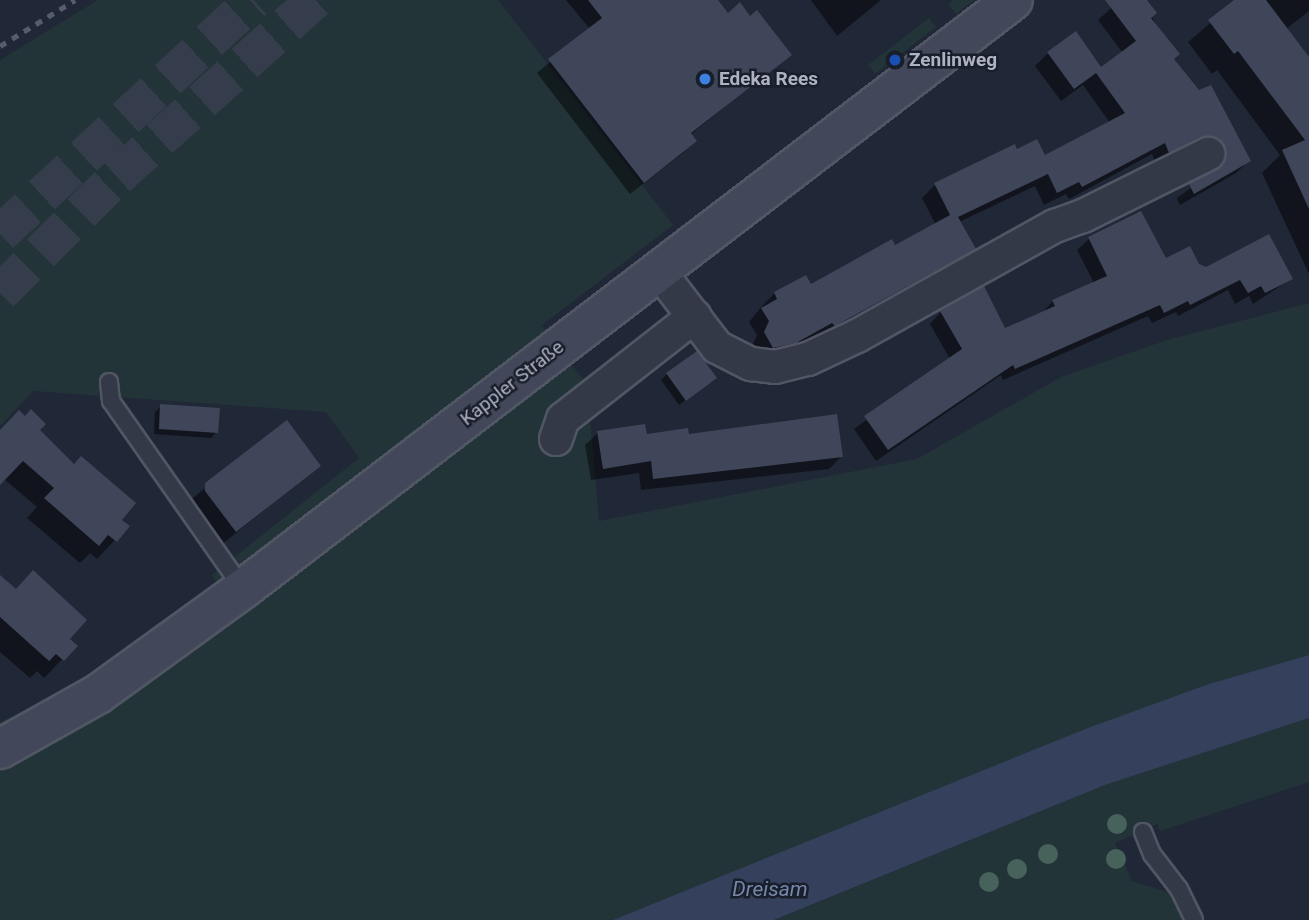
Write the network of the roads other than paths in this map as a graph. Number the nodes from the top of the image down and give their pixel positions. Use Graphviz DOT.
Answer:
graph roads {
  1 [pos="1013,0"];
  2 [pos="1208,154"];
  3 [pos="658,270"];
  4 [pos="695,316"];
  5 [pos="109,382"];
  6 [pos="556,439"];
  7 [pos="243,589"];
  8 [pos="0,749"];
  9 [pos="1143,832"];
  10 [pos="1194,920"];
  1 -- 3 [label="street, Kappler Straße"];
  2 -- 4 [label="street"];
  3 -- 4 [label="street"];
  3 -- 7 [label="street, Kappler Straße"];
  4 -- 6 [label="street"];
  5 -- 7 [label="lane"];
  7 -- 8 [label="street, Kappler Straße"];
  9 -- 10 [label="lane"];
}
